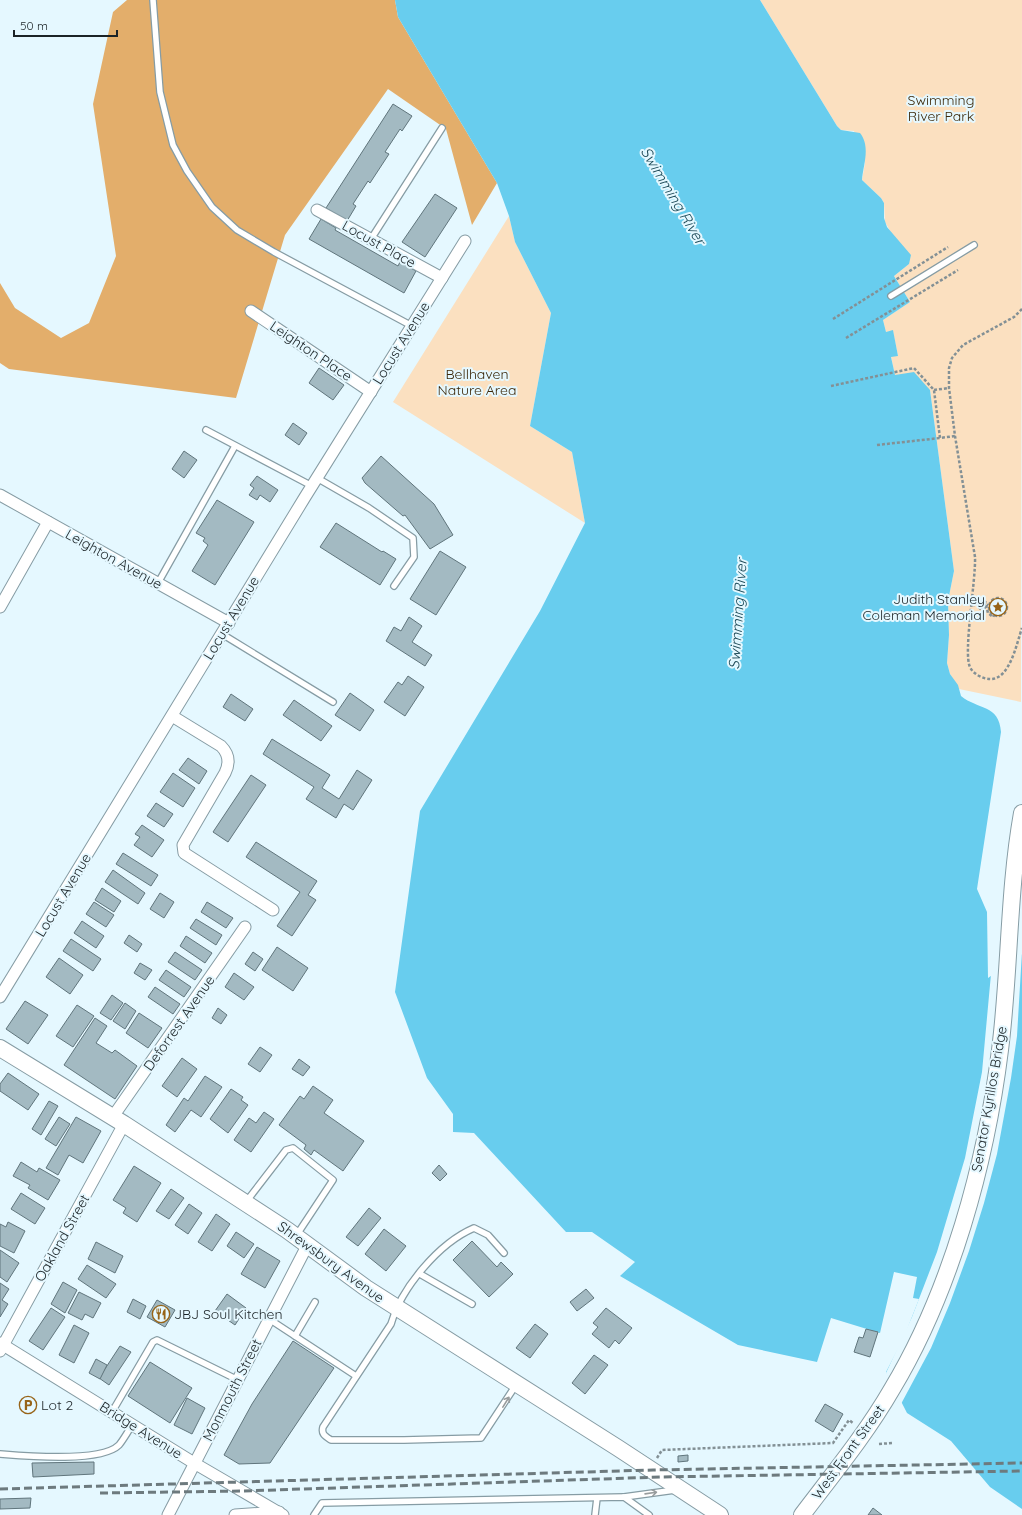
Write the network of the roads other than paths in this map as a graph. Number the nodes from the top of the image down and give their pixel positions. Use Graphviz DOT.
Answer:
graph roads {
  1 [pos="153,0"];
  2 [pos="442,128"];
  3 [pos="317,210"];
  4 [pos="371,239"];
  5 [pos="464,241"];
  6 [pos="974,245"];
  7 [pos="442,278"];
  8 [pos="891,296"];
  9 [pos="251,311"];
  10 [pos="412,326"];
  11 [pos="371,392"];
  12 [pos="206,430"];
  13 [pos="235,446"];
  14 [pos="314,482"];
  15 [pos="0,496"];
  16 [pos="48,522"];
  17 [pos="158,583"];
  18 [pos="394,586"];
  19 [pos="0,607"];
  20 [pos="229,622"];
  21 [pos="222,634"];
  22 [pos="333,702"];
  23 [pos="172,716"];
  24 [pos="1022,813"];
  25 [pos="273,910"];
  26 [pos="245,927"];
  27 [pos="0,997"];
  28 [pos="0,1048"];
  29 [pos="118,1121"];
  30 [pos="246,1203"];
  31 [pos="302,1240"];
  32 [pos="504,1253"];
  33 [pos="420,1274"];
  34 [pos="315,1302"];
  35 [pos="472,1304"];
  36 [pos="396,1308"];
  37 [pos="269,1319"];
  38 [pos="295,1336"];
  39 [pos="1,1347"];
  40 [pos="356,1376"];
  41 [pos="238,1380"];
  42 [pos="517,1384"];
  43 [pos="893,1388"];
  44 [pos="112,1412"];
  45 [pos="132,1424"];
  46 [pos="0,1454"];
  47 [pos="194,1463"];
  48 [pos="679,1490"];
  49 [pos="624,1497"];
  50 [pos="597,1498"];
  51 [pos="281,1514"];
  52 [pos="168,1515"];
  53 [pos="235,1515"];
  54 [pos="314,1515"];
  55 [pos="595,1515"];
  56 [pos="649,1515"];
  57 [pos="720,1515"];
  58 [pos="802,1515"];
  1 -- 10 [label="lane"];
  2 -- 4 [label="lane"];
  3 -- 4 [label="street, Locust Place"];
  4 -- 7 [label="street, Locust Place"];
  5 -- 7 [label="street, Locust Avenue"];
  6 -- 8 [label="lane"];
  7 -- 10 [label="street, Locust Avenue"];
  9 -- 11 [label="street, Leighton Place"];
  10 -- 11 [label="street, Locust Avenue"];
  11 -- 14 [label="street, Locust Avenue"];
  12 -- 13 [label="lane"];
  13 -- 14 [label="lane"];
  13 -- 17 [label="lane"];
  14 -- 18 [label="lane"];
  14 -- 20 [label="street, Locust Avenue"];
  15 -- 16 [label="street, Leighton Avenue"];
  16 -- 17 [label="street, Leighton Avenue"];
  16 -- 19 [label="street"];
  17 -- 20 [label="street, Leighton Avenue"];
  20 -- 21 [label="street, Locust Avenue"];
  21 -- 22 [label="lane"];
  21 -- 23 [label="street, Locust Avenue"];
  23 -- 25 [label="street"];
  23 -- 27 [label="street, Locust Avenue"];
  24 -- 43 [label="main road, Senator Kyrillos Bridge"];
  26 -- 29 [label="street, Deforrest Avenue"];
  28 -- 29 [label="main road, Shrewsbury Avenue"];
  29 -- 30 [label="main road, Shrewsbury Avenue"];
  29 -- 39 [label="street, Oakland Street"];
  30 -- 31 [label="main road, Shrewsbury Avenue"];
  30 -- 31 [label="lane"];
  31 -- 36 [label="main road, Shrewsbury Avenue"];
  31 -- 37 [label="street, Monmouth Street"];
  32 -- 33 [label="lane"];
  33 -- 35 [label="lane"];
  33 -- 36 [label="lane"];
  34 -- 38 [label="lane"];
  36 -- 40 [label="lane"];
  36 -- 42 [label="main road, Shrewsbury Avenue"];
  37 -- 38 [label="lane"];
  37 -- 41 [label="street, Monmouth Street"];
  38 -- 40 [label="lane"];
  39 -- 44 [label="street, Bridge Avenue"];
  40 -- 42 [label="lane, one-way"];
  41 -- 44 [label="lane"];
  41 -- 47 [label="street, Monmouth Street"];
  42 -- 48 [label="main road, Shrewsbury Avenue"];
  43 -- 58 [label="main road, West Front Street"];
  44 -- 45 [label="street, Bridge Avenue"];
  45 -- 46 [label="lane"];
  45 -- 47 [label="street, Bridge Avenue"];
  47 -- 51 [label="street, Bridge Avenue"];
  47 -- 52 [label="street, Monmouth Street"];
  49 -- 48 [label="lane, one-way"];
  48 -- 57 [label="main road, Shrewsbury Avenue"];
  49 -- 50 [label="lane"];
  49 -- 56 [label="lane"];
  50 -- 54 [label="lane"];
  50 -- 55 [label="lane"];
  51 -- 53 [label="street"];
}
